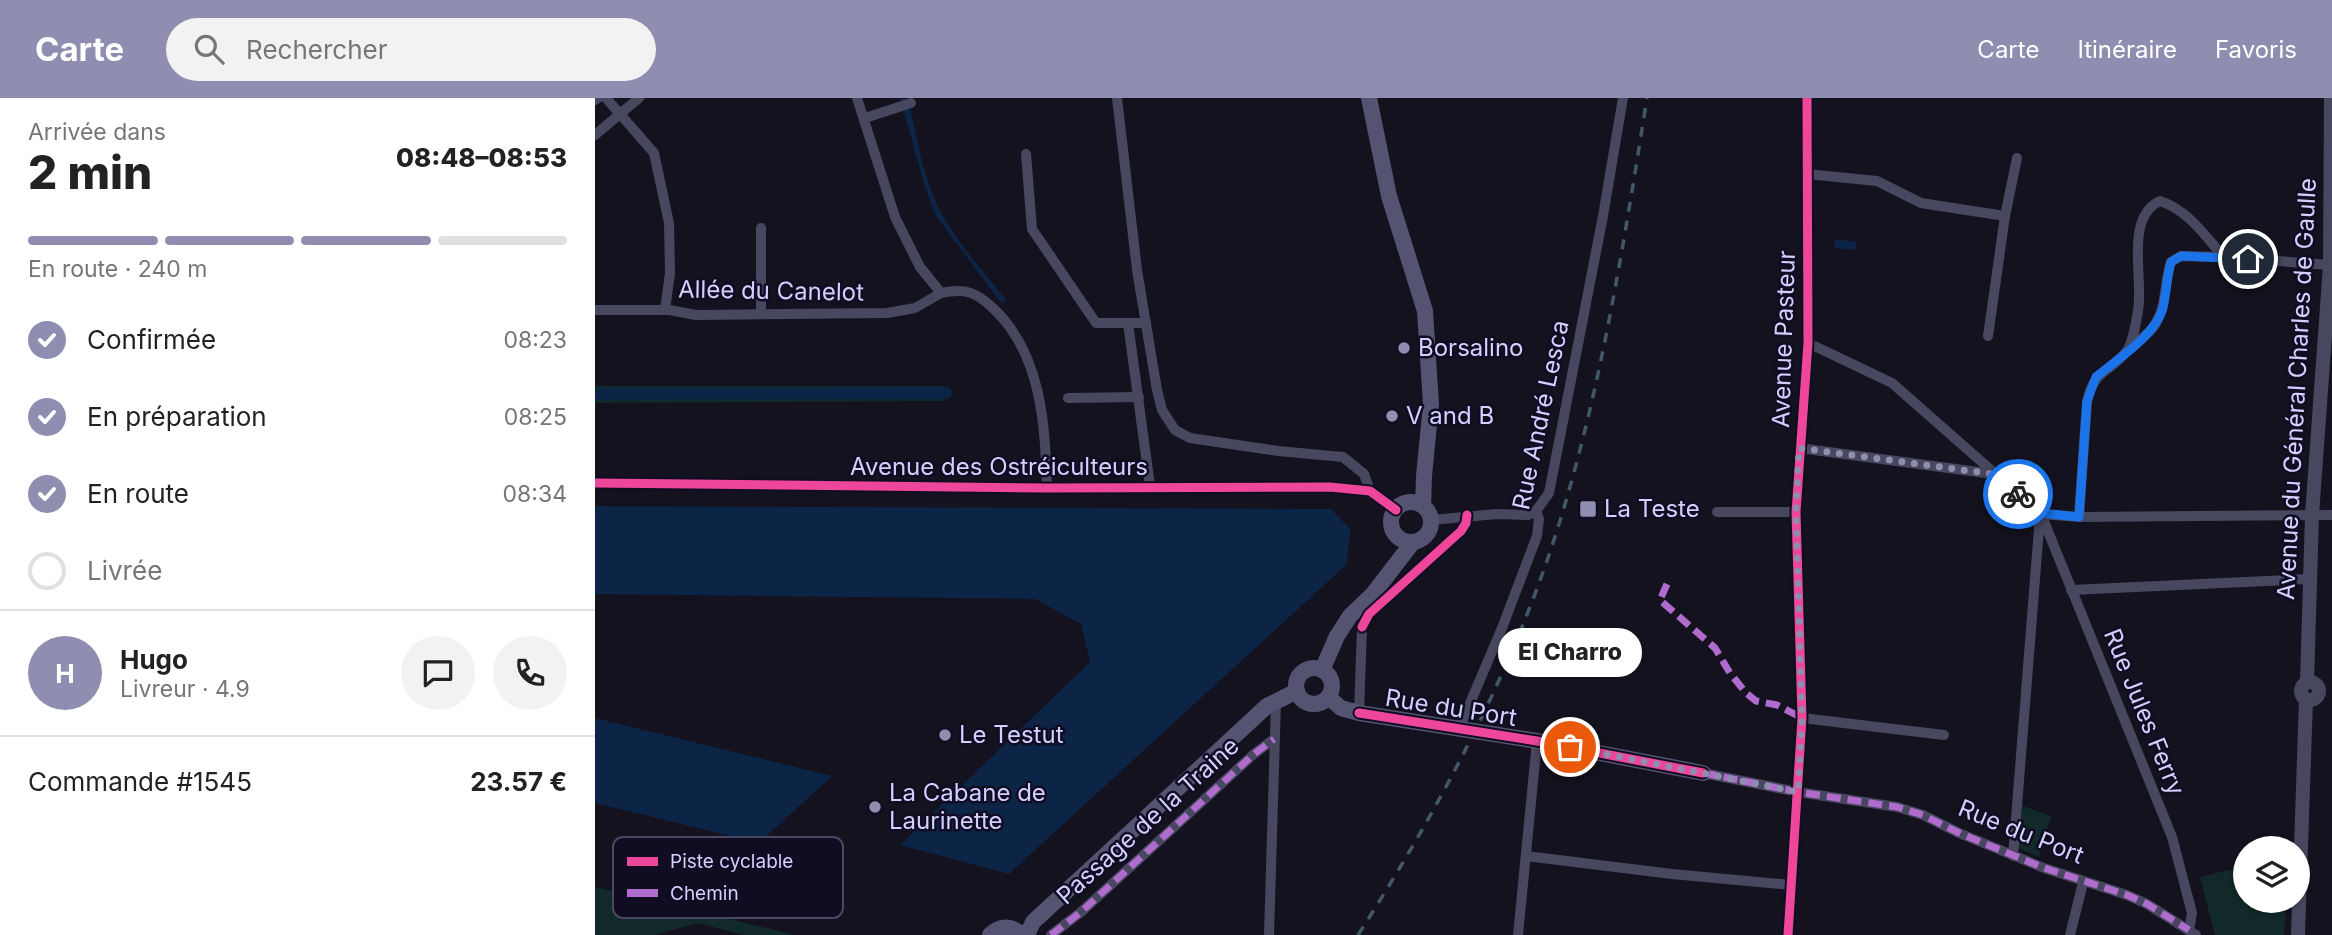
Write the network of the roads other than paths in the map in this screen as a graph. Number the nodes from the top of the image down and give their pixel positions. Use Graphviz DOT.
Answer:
graph roads {
  1 [pos="606,98"];
  2 [pos="639,98"];
  3 [pos="1117,98"];
  4 [pos="1369,98"];
  5 [pos="1623,98"];
  6 [pos="1807,98"];
  7 [pos="2330,98"];
  8 [pos="859,100"];
  9 [pos="911,103"];
  10 [pos="620,114"];
  11 [pos="865,118"];
  12 [pos="595,135"];
  13 [pos="1027,155"];
  14 [pos="2017,158"];
  15 [pos="1807,174"];
  16 [pos="2005,216"];
  17 [pos="761,228"];
  18 [pos="2224,257"];
  19 [pos="2330,265"];
  20 [pos="941,293"];
  21 [pos="595,310"];
  22 [pos="664,310"];
  23 [pos="761,314"];
  24 [pos="1128,323"];
  25 [pos="1146,323"];
  26 [pos="1988,336"];
  27 [pos="1808,343"];
  28 [pos="2127,351"];
  29 [pos="2328,354"];
  30 [pos="1139,397"];
  31 [pos="1068,398"];
  32 [pos="1799,448"];
  33 [pos="1993,474"];
  34 [pos="595,483"];
  35 [pos="1150,486"];
  36 [pos="1047,488"];
  37 [pos="1370,491"];
  38 [pos="1415,510"];
  39 [pos="1536,511"];
  40 [pos="1717,512"];
  41 [pos="1796,512"];
  42 [pos="2041,513"];
  43 [pos="1467,515"];
  44 [pos="2312,515"];
  45 [pos="2332,515"];
  46 [pos="2079,517"];
  47 [pos="1394,532"];
  48 [pos="1413,542"];
  49 [pos="1391,571"];
  50 [pos="2309,579"];
  51 [pos="2071,590"];
  52 [pos="1322,670"];
  53 [pos="1297,691"];
  54 [pos="2319,695"];
  55 [pos="1328,697"];
  56 [pos="1276,702"];
  57 [pos="1359,713"];
  58 [pos="1802,718"];
  59 [pos="1459,729"];
  60 [pos="1944,735"];
  61 [pos="1274,739"];
  62 [pos="1537,741"];
  63 [pos="1703,772"];
  64 [pos="1798,792"];
  65 [pos="1526,856"];
  66 [pos="2013,856"];
  67 [pos="2083,883"];
  68 [pos="1792,885"];
  69 [pos="1024,930"];
  70 [pos="2193,933"];
  71 [pos="990,935"];
  72 [pos="1051,935"];
  73 [pos="1269,935"];
  74 [pos="1518,935"];
  75 [pos="1788,935"];
  76 [pos="2070,935"];
  77 [pos="2298,935"];
  1 -- 10 [label="street"];
  2 -- 10 [label="street"];
  3 -- 25 [label="street"];
  4 -- 38 [label="main road"];
  5 -- 39 [label="street, Rue André Lesca"];
  6 -- 15 [label="street, Avenue Pasteur"];
  7 -- 19 [label="street, Avenue du Général Charles de Gaulle"];
  8 -- 11 [label="street"];
  9 -- 11 [label="street"];
  10 -- 12 [label="street"];
  10 -- 22 [label="street"];
  11 -- 20 [label="street"];
  13 -- 24 [label="street"];
  14 -- 16 [label="street"];
  15 -- 16 [label="street"];
  15 -- 27 [label="street, Avenue Pasteur"];
  16 -- 26 [label="street"];
  17 -- 23 [label="street"];
  18 -- 19 [label="street"];
  18 -- 28 [label="street"];
  18 -- 28 [label="street"];
  19 -- 29 [label="street, Avenue du Général Charles de Gaulle"];
  20 -- 23 [label="street, Allée du Canelot"];
  20 -- 36 [label="street"];
  21 -- 22 [label="street, Allée du Canelot"];
  22 -- 23 [label="street, Allée du Canelot"];
  24 -- 25 [label="street"];
  24 -- 30 [label="street"];
  25 -- 37 [label="street"];
  27 -- 32 [label="street, Avenue Pasteur"];
  27 -- 33 [label="street"];
  28 -- 46 [label="street"];
  29 -- 44 [label="street, Avenue du Général Charles de Gaulle"];
  30 -- 31 [label="street"];
  30 -- 35 [label="street"];
  32 -- 33 [label="street"];
  32 -- 41 [label="street, Avenue Pasteur"];
  33 -- 42 [label="street"];
  34 -- 36 [label="street, Avenue des Ostréiculteurs"];
  35 -- 36 [label="street, Avenue des Ostréiculteurs"];
  35 -- 37 [label="street, Avenue des Ostréiculteurs"];
  37 -- 38 [label="street"];
  38 -- 43 [label="street"];
  38 -- 47 [label="main road"];
  38 -- 48 [label="main road"];
  39 -- 43 [label="street"];
  39 -- 59 [label="street, Rue André Lesca"];
  40 -- 41 [label="street"];
  41 -- 58 [label="street, Avenue Pasteur"];
  42 -- 46 [label="street"];
  42 -- 51 [label="street, Rue Jules Ferry"];
  42 -- 66 [label="street"];
  43 -- 57 [label="street"];
  44 -- 45 [label="street"];
  44 -- 46 [label="street"];
  44 -- 50 [label="street, Avenue du Général Charles de Gaulle"];
  47 -- 48 [label="main road"];
  47 -- 49 [label="main road"];
  48 -- 49 [label="main road"];
  49 -- 52 [label="main road"];
  50 -- 51 [label="street"];
  50 -- 54 [label="street, Avenue du Général Charles de Gaulle"];
  51 -- 70 [label="street, Rue Jules Ferry"];
  52 -- 53 [label="main road"];
  52 -- 55 [label="main road"];
  53 -- 55 [label="main road"];
  53 -- 56 [label="main road"];
  54 -- 77 [label="street"];
  55 -- 57 [label="main road, Rue du Port"];
  56 -- 61 [label="street"];
  56 -- 69 [label="main road"];
  57 -- 59 [label="main road, Rue du Port"];
  58 -- 60 [label="street"];
  58 -- 64 [label="street, Avenue Pasteur"];
  59 -- 62 [label="main road, Rue du Port"];
  61 -- 72 [label="street, Passage de la Traine"];
  61 -- 73 [label="street"];
  62 -- 63 [label="main road, Rue du Port"];
  62 -- 65 [label="street"];
  63 -- 64 [label="street, Rue du Port"];
  64 -- 66 [label="street, Rue du Port"];
  64 -- 68 [label="street, Avenue Pasteur"];
  65 -- 68 [label="street"];
  65 -- 74 [label="street"];
  66 -- 67 [label="street, Rue du Port"];
  67 -- 70 [label="street, Rue du Port"];
  67 -- 76 [label="street"];
  68 -- 75 [label="street, Avenue Pasteur"];
  69 -- 71 [label="main road"];
}
